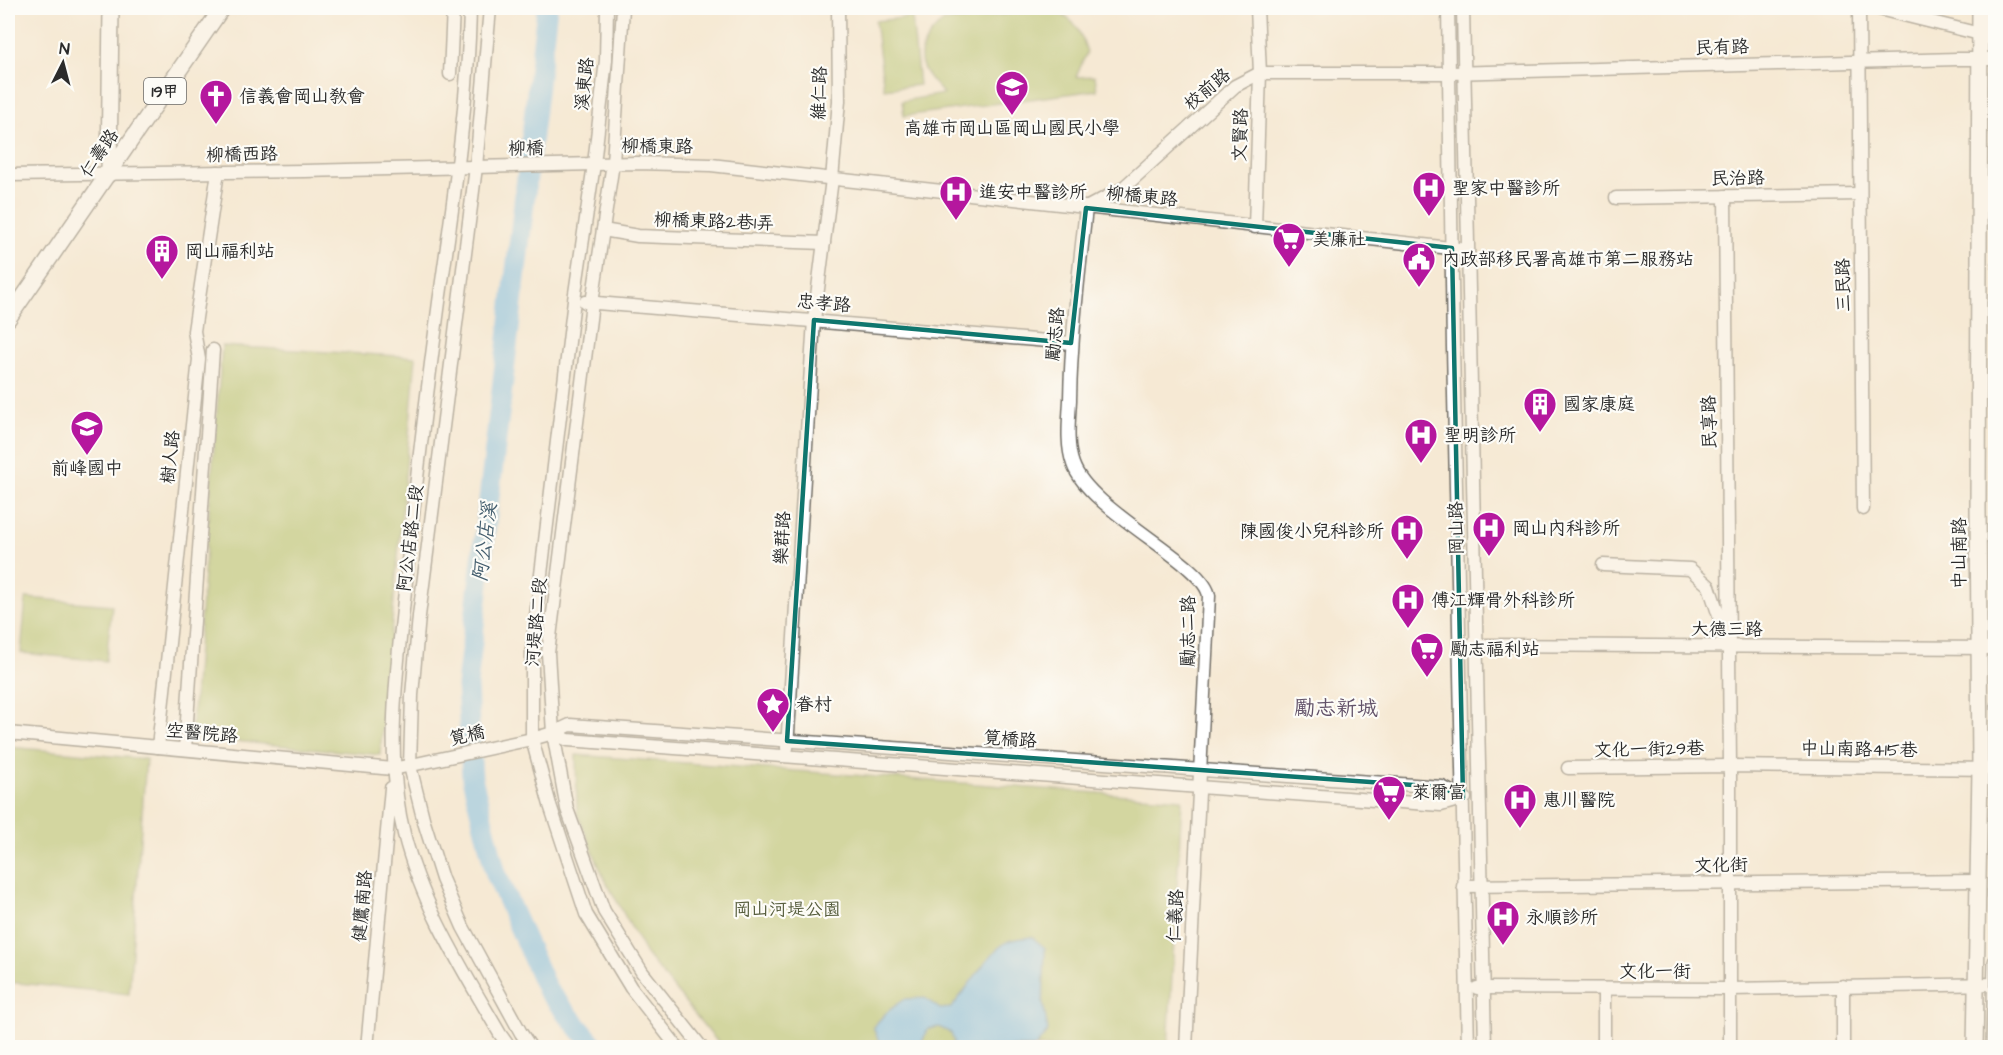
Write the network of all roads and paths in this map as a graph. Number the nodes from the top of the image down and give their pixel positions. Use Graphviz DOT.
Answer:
graph roads {
  1 [pos="111,8"];
  2 [pos="222,8"];
  3 [pos="453,8"];
  4 [pos="470,8"];
  5 [pos="490,8"];
  6 [pos="607,8"];
  7 [pos="623,8"];
  8 [pos="838,8"];
  9 [pos="1257,8"];
  10 [pos="1448,8"];
  11 [pos="1463,8"];
  12 [pos="1859,8"];
  13 [pos="1875,8"];
  14 [pos="1980,8"];
  15 [pos="1980,34"];
  16 [pos="1988,59"];
  17 [pos="1859,61"];
  18 [pos="1464,72"];
  19 [pos="1260,73"];
  20 [pos="1450,73"];
  21 [pos="450,74"];
  22 [pos="578,164"];
  23 [pos="594,164"];
  24 [pos="613,164"];
  25 [pos="476,167"];
  26 [pos="458,168"];
  27 [pos="218,172"];
  28 [pos="109,174"];
  29 [pos="8,175"];
  30 [pos="832,179"];
  31 [pos="1979,186"];
  32 [pos="1995,186"];
  33 [pos="1860,194"];
  34 [pos="1725,196"];
  35 [pos="1616,198"];
  36 [pos="1086,208"];
  37 [pos="1255,227"];
  38 [pos="603,230"];
  39 [pos="824,243"];
  40 [pos="1452,248"];
  41 [pos="1468,250"];
  42 [pos="574,300"];
  43 [pos="592,303"];
  44 [pos="8,319"];
  45 [pos="814,320"];
  46 [pos="1071,344"];
  47 [pos="213,350"];
  48 [pos="432,358"];
  49 [pos="451,361"];
  50 [pos="1072,464"];
  51 [pos="417,476"];
  52 [pos="435,478"];
  53 [pos="1863,509"];
  54 [pos="178,556"];
  55 [pos="198,559"];
  56 [pos="1603,565"];
  57 [pos="1476,644"];
  58 [pos="1460,645"];
  59 [pos="1729,647"];
  60 [pos="1995,648"];
  61 [pos="1978,649"];
  62 [pos="8,733"];
  63 [pos="553,733"];
  64 [pos="532,739"];
  65 [pos="788,741"];
  66 [pos="158,747"];
  67 [pos="185,749"];
  68 [pos="786,757"];
  69 [pos="1050,759"];
  70 [pos="410,766"];
  71 [pos="1731,766"];
  72 [pos="1568,768"];
  73 [pos="393,769"];
  74 [pos="1987,769"];
  75 [pos="1201,770"];
  76 [pos="1049,776"];
  77 [pos="1357,781"];
  78 [pos="1200,787"];
  79 [pos="1356,798"];
  80 [pos="1463,798"];
  81 [pos="1480,799"];
  82 [pos="1978,881"];
  83 [pos="1730,883"];
  84 [pos="1463,886"];
  85 [pos="1482,886"];
  86 [pos="1995,962"];
  87 [pos="1977,984"];
  88 [pos="1995,984"];
  89 [pos="1842,986"];
  90 [pos="1467,988"];
  91 [pos="1484,988"];
  92 [pos="1730,988"];
  93 [pos="1604,989"];
  94 [pos="520,1033"];
  95 [pos="500,1034"];
  96 [pos="367,1047"];
  97 [pos="510,1047"];
  98 [pos="531,1047"];
  99 [pos="678,1047"];
  100 [pos="702,1047"];
  101 [pos="1186,1047"];
  102 [pos="1468,1047"];
  103 [pos="1485,1047"];
  104 [pos="1604,1047"];
  105 [pos="1730,1047"];
  106 [pos="1843,1047"];
  107 [pos="1975,1047"];
  108 [pos="1994,1047"];
  1 -- 28 [label="main road"];
  2 -- 28 [label="main road, 仁壽路 / 19甲"];
  3 -- 21 [label="street"];
  4 -- 26 [label="street, 阿公店路二段"];
  5 -- 25 [label="street, 阿公店路二段"];
  6 -- 23 [label="street, 溪東路"];
  7 -- 24 [label="street, 溪東路"];
  8 -- 30 [label="street, 維仁路"];
  9 -- 19 [label="street, 文賢路"];
  10 -- 20 [label="street, 岡山路"];
  11 -- 18 [label="street, 岡山路"];
  12 -- 17 [label="street, 三民路"];
  13 -- 15 [label="street"];
  14 -- 15 [label="main road, 中山南路"];
  15 -- 16 [label="main road, 中山南路"];
  16 -- 17 [label="street, 民有路"];
  16 -- 31 [label="main road, 中山南路"];
  17 -- 18 [label="street, 民有路"];
  17 -- 33 [label="street, 三民路"];
  18 -- 20 [label="street, 民有路"];
  18 -- 41 [label="street, 岡山路"];
  19 -- 20 [label="street, 校前路"];
  19 -- 36 [label="street, 校前路"];
  19 -- 37 [label="street, 文賢路"];
  20 -- 40 [label="street, 岡山路"];
  22 -- 23 [label="street, 柳橋東路"];
  22 -- 25 [label="street, 柳橋"];
  23 -- 24 [label="street, 柳橋東路"];
  23 -- 42 [label="street, 河堤路二段"];
  24 -- 30 [label="street, 柳橋東路"];
  24 -- 38 [label="street, 河堤路二段"];
  25 -- 26 [label="street, 柳橋西路"];
  25 -- 49 [label="street, 阿公店路二段"];
  26 -- 27 [label="street, 柳橋西路"];
  26 -- 48 [label="street, 阿公店路二段"];
  27 -- 28 [label="street, 柳橋西路"];
  27 -- 54 [label="street, 樹人路"];
  28 -- 29 [label="street, 柳橋西路"];
  28 -- 44 [label="main road, 仁壽路 / 19甲"];
  30 -- 36 [label="street, 柳橋東路"];
  30 -- 39 [label="street, 維仁路"];
  31 -- 32 [label="street"];
  31 -- 61 [label="main road, 中山南路"];
  33 -- 34 [label="street, 民治路"];
  33 -- 53 [label="street, 三民路"];
  34 -- 35 [label="street, 民治路"];
  34 -- 59 [label="street, 民享路"];
  36 -- 37 [label="street, 柳橋東路"];
  36 -- 46 [label="street, 勵志路"];
  37 -- 40 [label="street, 柳橋東路"];
  38 -- 39 [label="street, 柳橋東路2巷1弄"];
  38 -- 43 [label="street, 河堤路二段"];
  39 -- 45 [label="street, 樂群路"];
  40 -- 41 [label="street"];
  40 -- 58 [label="street, 岡山路"];
  41 -- 57 [label="street, 岡山路"];
  42 -- 43 [label="street, 忠孝路"];
  42 -- 64 [label="street, 河堤路二段"];
  43 -- 45 [label="street, 忠孝路"];
  43 -- 63 [label="street, 河堤路二段"];
  45 -- 46 [label="street, 忠孝路"];
  45 -- 65 [label="street, 樂群路"];
  46 -- 50 [label="street, 勵志路"];
  47 -- 55 [label="street"];
  48 -- 49 [label="street"];
  48 -- 51 [label="street, 阿公店路二段"];
  49 -- 52 [label="street, 阿公店路二段"];
  50 -- 75 [label="street, 勵志二路"];
  51 -- 52 [label="street"];
  51 -- 73 [label="street, 阿公店路二段"];
  52 -- 70 [label="street, 阿公店路二段"];
  54 -- 55 [label="street"];
  54 -- 66 [label="street, 樹人路"];
  55 -- 67 [label="street"];
  56 -- 59 [label="street"];
  57 -- 58 [label="street, 大德三路"];
  57 -- 59 [label="street, 大德三路"];
  57 -- 81 [label="street, 岡山路"];
  58 -- 80 [label="street, 岡山路"];
  59 -- 61 [label="street, 大德三路"];
  59 -- 71 [label="street, 文化一街29巷"];
  60 -- 61 [label="street, 大德三路"];
  61 -- 74 [label="main road, 中山南路"];
  62 -- 66 [label="street, 空醫院路"];
  63 -- 64 [label="street, 筧橋路"];
  63 -- 65 [label="street, 筧橋路"];
  63 -- 68 [label="street, 筧橋路"];
  63 -- 100 [label="street, 河堤路二段"];
  64 -- 70 [label="street, 筧橋"];
  64 -- 99 [label="street, 河堤路二段"];
  65 -- 68 [label="street, 樂群路"];
  65 -- 69 [label="street, 筧橋路"];
  66 -- 67 [label="street, 空醫院路"];
  67 -- 73 [label="street, 空醫院路"];
  68 -- 76 [label="street, 筧橋路"];
  69 -- 75 [label="street, 筧橋路"];
  69 -- 76 [label="street"];
  70 -- 73 [label="street, 筧橋"];
  70 -- 94 [label="street, 阿公店路二段"];
  71 -- 72 [label="street, 文化一街29巷"];
  71 -- 74 [label="street, 中山南路415巷"];
  71 -- 83 [label="street, 文化一街29巷"];
  73 -- 95 [label="street, 阿公店路二段"];
  73 -- 96 [label="street, 健鷹南路"];
  74 -- 82 [label="main road, 中山南路"];
  75 -- 77 [label="street, 筧橋路"];
  75 -- 78 [label="street, 勵志二路"];
  76 -- 78 [label="street, 筧橋路"];
  77 -- 79 [label="street"];
  77 -- 80 [label="street, 筧橋路"];
  78 -- 79 [label="street, 筧橋路"];
  78 -- 101 [label="street, 仁義路"];
  79 -- 80 [label="street, 筧橋路"];
  80 -- 81 [label="street, 筧橋路"];
  80 -- 84 [label="street, 岡山路"];
  81 -- 85 [label="street, 岡山路"];
  82 -- 83 [label="street, 文化街"];
  82 -- 87 [label="main road, 中山南路"];
  83 -- 85 [label="street, 文化街"];
  83 -- 92 [label="street, 文化一街29巷"];
  84 -- 85 [label="street, 文化街"];
  84 -- 90 [label="street, 岡山路"];
  85 -- 91 [label="street, 岡山路"];
  86 -- 88 [label="main road"];
  87 -- 88 [label="street, 文化一街"];
  87 -- 89 [label="street, 文化一街"];
  87 -- 107 [label="main road, 中山南路"];
  88 -- 108 [label="main road"];
  89 -- 92 [label="street, 文化一街"];
  89 -- 106 [label="street"];
  90 -- 91 [label="street, 文化一街"];
  90 -- 102 [label="street, 岡山路"];
  91 -- 93 [label="street, 文化一街"];
  91 -- 103 [label="street, 岡山路"];
  92 -- 93 [label="street, 文化一街"];
  92 -- 105 [label="street, 文化一街29巷"];
  93 -- 104 [label="street"];
  94 -- 95 [label="street"];
  94 -- 98 [label="street, 阿公店路二段"];
  95 -- 97 [label="street, 阿公店路二段"];
}
